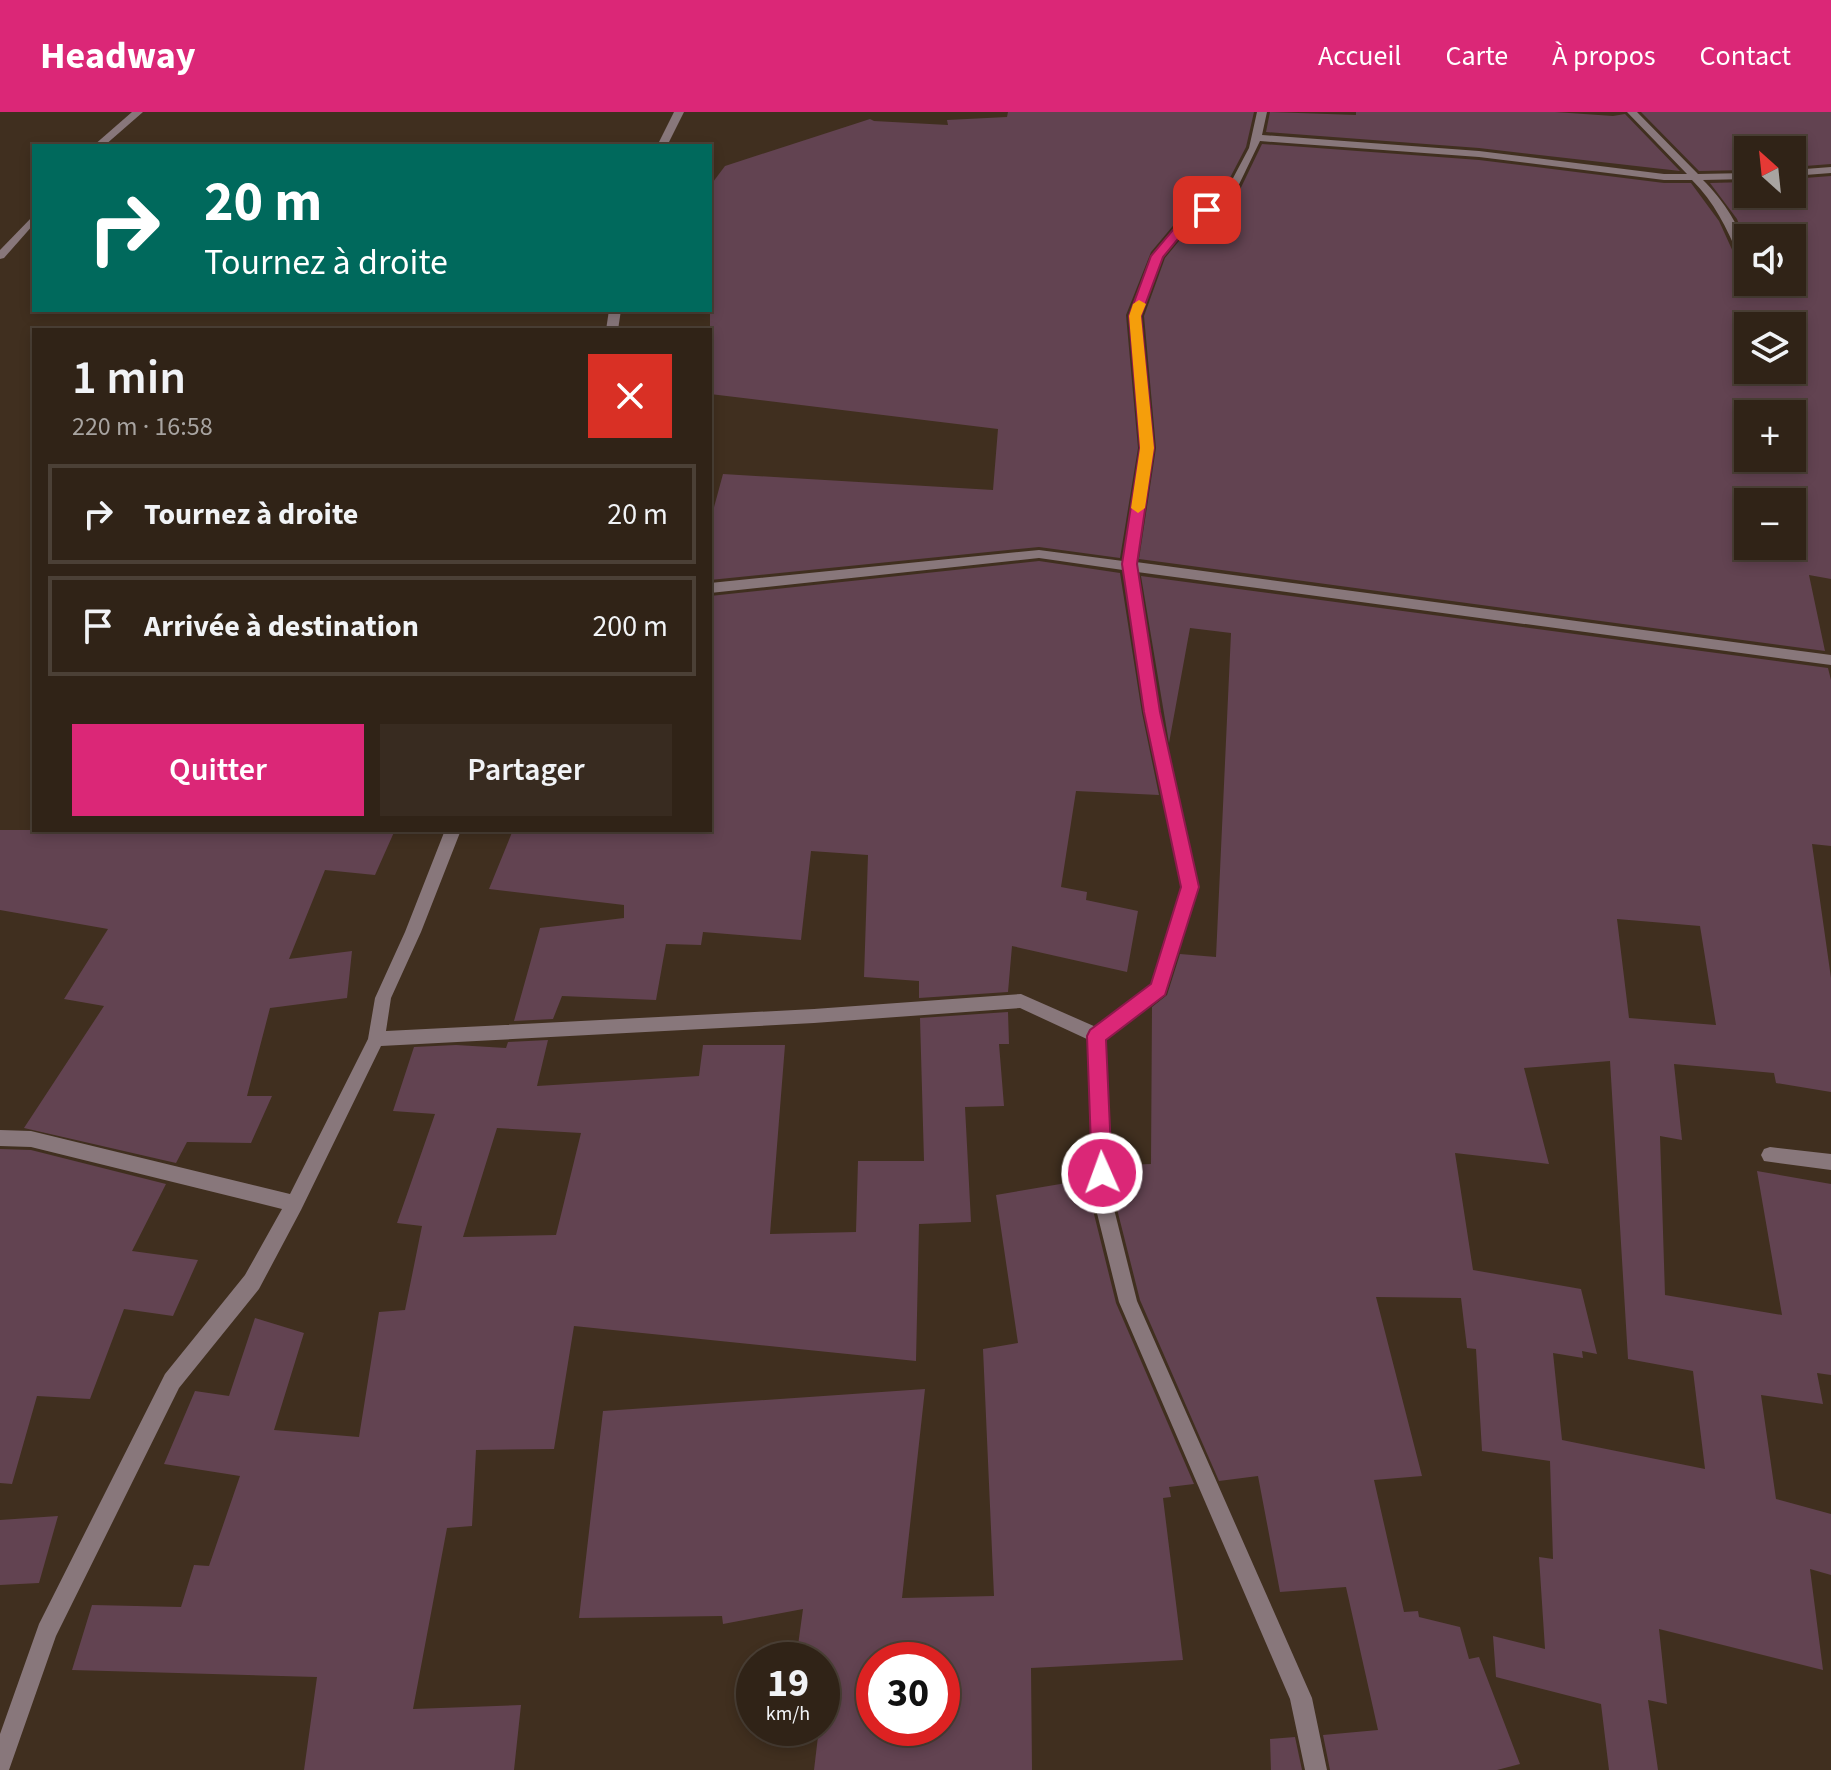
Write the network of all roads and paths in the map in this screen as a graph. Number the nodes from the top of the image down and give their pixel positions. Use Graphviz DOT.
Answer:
graph roads {
  1 [pos="138,112"];
  2 [pos="679,112"];
  3 [pos="1262,112"];
  4 [pos="1632,112"];
  5 [pos="1256,138"];
  6 [pos="100,144"];
  7 [pos="663,144"];
  8 [pos="1831,170"];
  9 [pos="1806,172"];
  10 [pos="1734,176"];
  11 [pos="1695,177"];
  12 [pos="32,220"];
  13 [pos="1734,232"];
  14 [pos="0,256"];
  15 [pos="1129,564"];
  16 [pos="712,588"];
  17 [pos="1831,660"];
  18 [pos="452,832"];
  19 [pos="1097,1036"];
  20 [pos="376,1039"];
  21 [pos="0,1138"];
  22 [pos="1770,1155"];
  23 [pos="1831,1162"];
  24 [pos="295,1204"];
  25 [pos="0,1765"];
  26 [pos="1316,1770"];
  1 -- 6 [label="street"];
  2 -- 7 [label="street"];
  3 -- 5 [label="street"];
  4 -- 11 [label="street"];
  5 -- 11 [label="street"];
  5 -- 15 [label="street"];
  8 -- 9 [label="street"];
  10 -- 11 [label="street"];
  11 -- 13 [label="street"];
  12 -- 14 [label="street"];
  15 -- 16 [label="street"];
  15 -- 17 [label="street"];
  15 -- 19 [label="street"];
  18 -- 20 [label="street"];
  19 -- 20 [label="street"];
  19 -- 26 [label="street"];
  20 -- 24 [label="street"];
  21 -- 24 [label="street"];
  22 -- 23 [label="street"];
  24 -- 25 [label="street"];
}
